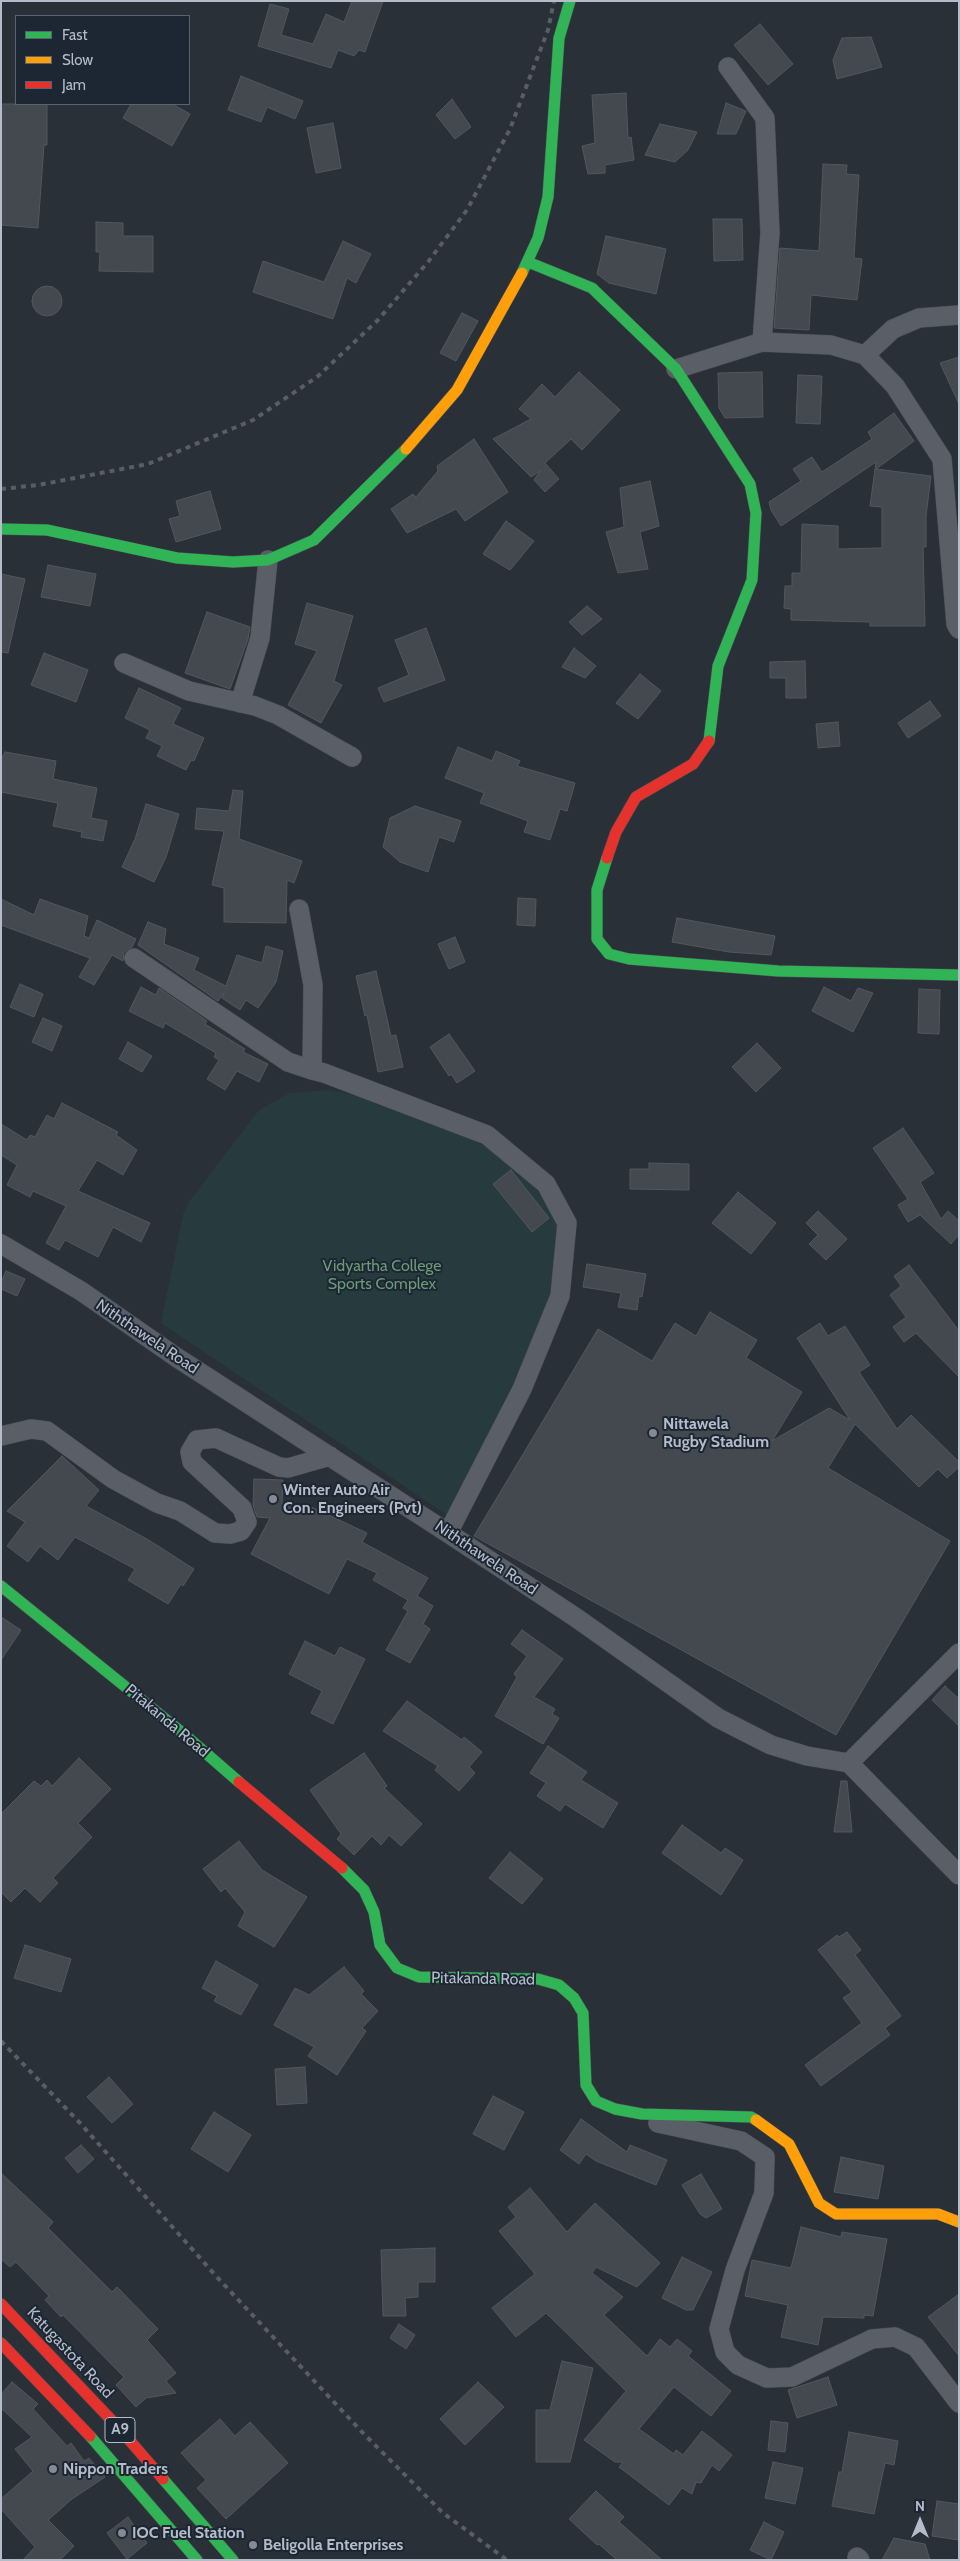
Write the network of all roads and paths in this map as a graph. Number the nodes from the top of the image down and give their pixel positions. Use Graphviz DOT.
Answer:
graph roads {
  1 [pos="570,1"];
  2 [pos="728,68"];
  3 [pos="528,262"];
  4 [pos="959,315"];
  5 [pos="762,342"];
  6 [pos="865,355"];
  7 [pos="676,369"];
  8 [pos="1,529"];
  9 [pos="268,560"];
  10 [pos="959,628"];
  11 [pos="124,663"];
  12 [pos="240,703"];
  13 [pos="352,757"];
  14 [pos="299,909"];
  15 [pos="134,958"];
  16 [pos="959,975"];
  17 [pos="312,1070"];
  18 [pos="1,1244"];
  19 [pos="1,1436"];
  20 [pos="330,1456"];
  21 [pos="448,1533"];
  22 [pos="1,1586"];
  23 [pos="1,1594"];
  24 [pos="22,1605"];
  25 [pos="959,1653"];
  26 [pos="849,1763"];
  27 [pos="959,1875"];
  28 [pos="642,2114"];
  29 [pos="959,2222"];
  30 [pos="1,2304"];
  31 [pos="1,2343"];
  32 [pos="959,2403"];
  33 [pos="197,2560"];
  34 [pos="233,2560"];
  1 -- 3 [label="main road"];
  2 -- 5 [label="street"];
  3 -- 7 [label="main road"];
  3 -- 9 [label="main road"];
  4 -- 6 [label="street"];
  5 -- 6 [label="street"];
  5 -- 7 [label="street"];
  6 -- 10 [label="street"];
  7 -- 16 [label="main road"];
  8 -- 9 [label="main road"];
  9 -- 12 [label="street"];
  11 -- 12 [label="street"];
  12 -- 13 [label="street"];
  14 -- 17 [label="street"];
  15 -- 17 [label="street"];
  17 -- 21 [label="street"];
  18 -- 20 [label="street, Niththawela Road"];
  19 -- 20 [label="street"];
  20 -- 21 [label="street, Niththawela Road"];
  21 -- 26 [label="street, Niththawela Road"];
  22 -- 24 [label="main road, Pitakanda Road"];
  23 -- 24 [label="street"];
  24 -- 28 [label="main road, Pitakanda Road"];
  25 -- 26 [label="street"];
  26 -- 27 [label="street"];
  28 -- 29 [label="main road, Pitakanda Road"];
  28 -- 32 [label="street"];
  30 -- 34 [label="main road, Katugastota Road / A9"];
  31 -- 33 [label="main road, A9"];
}
